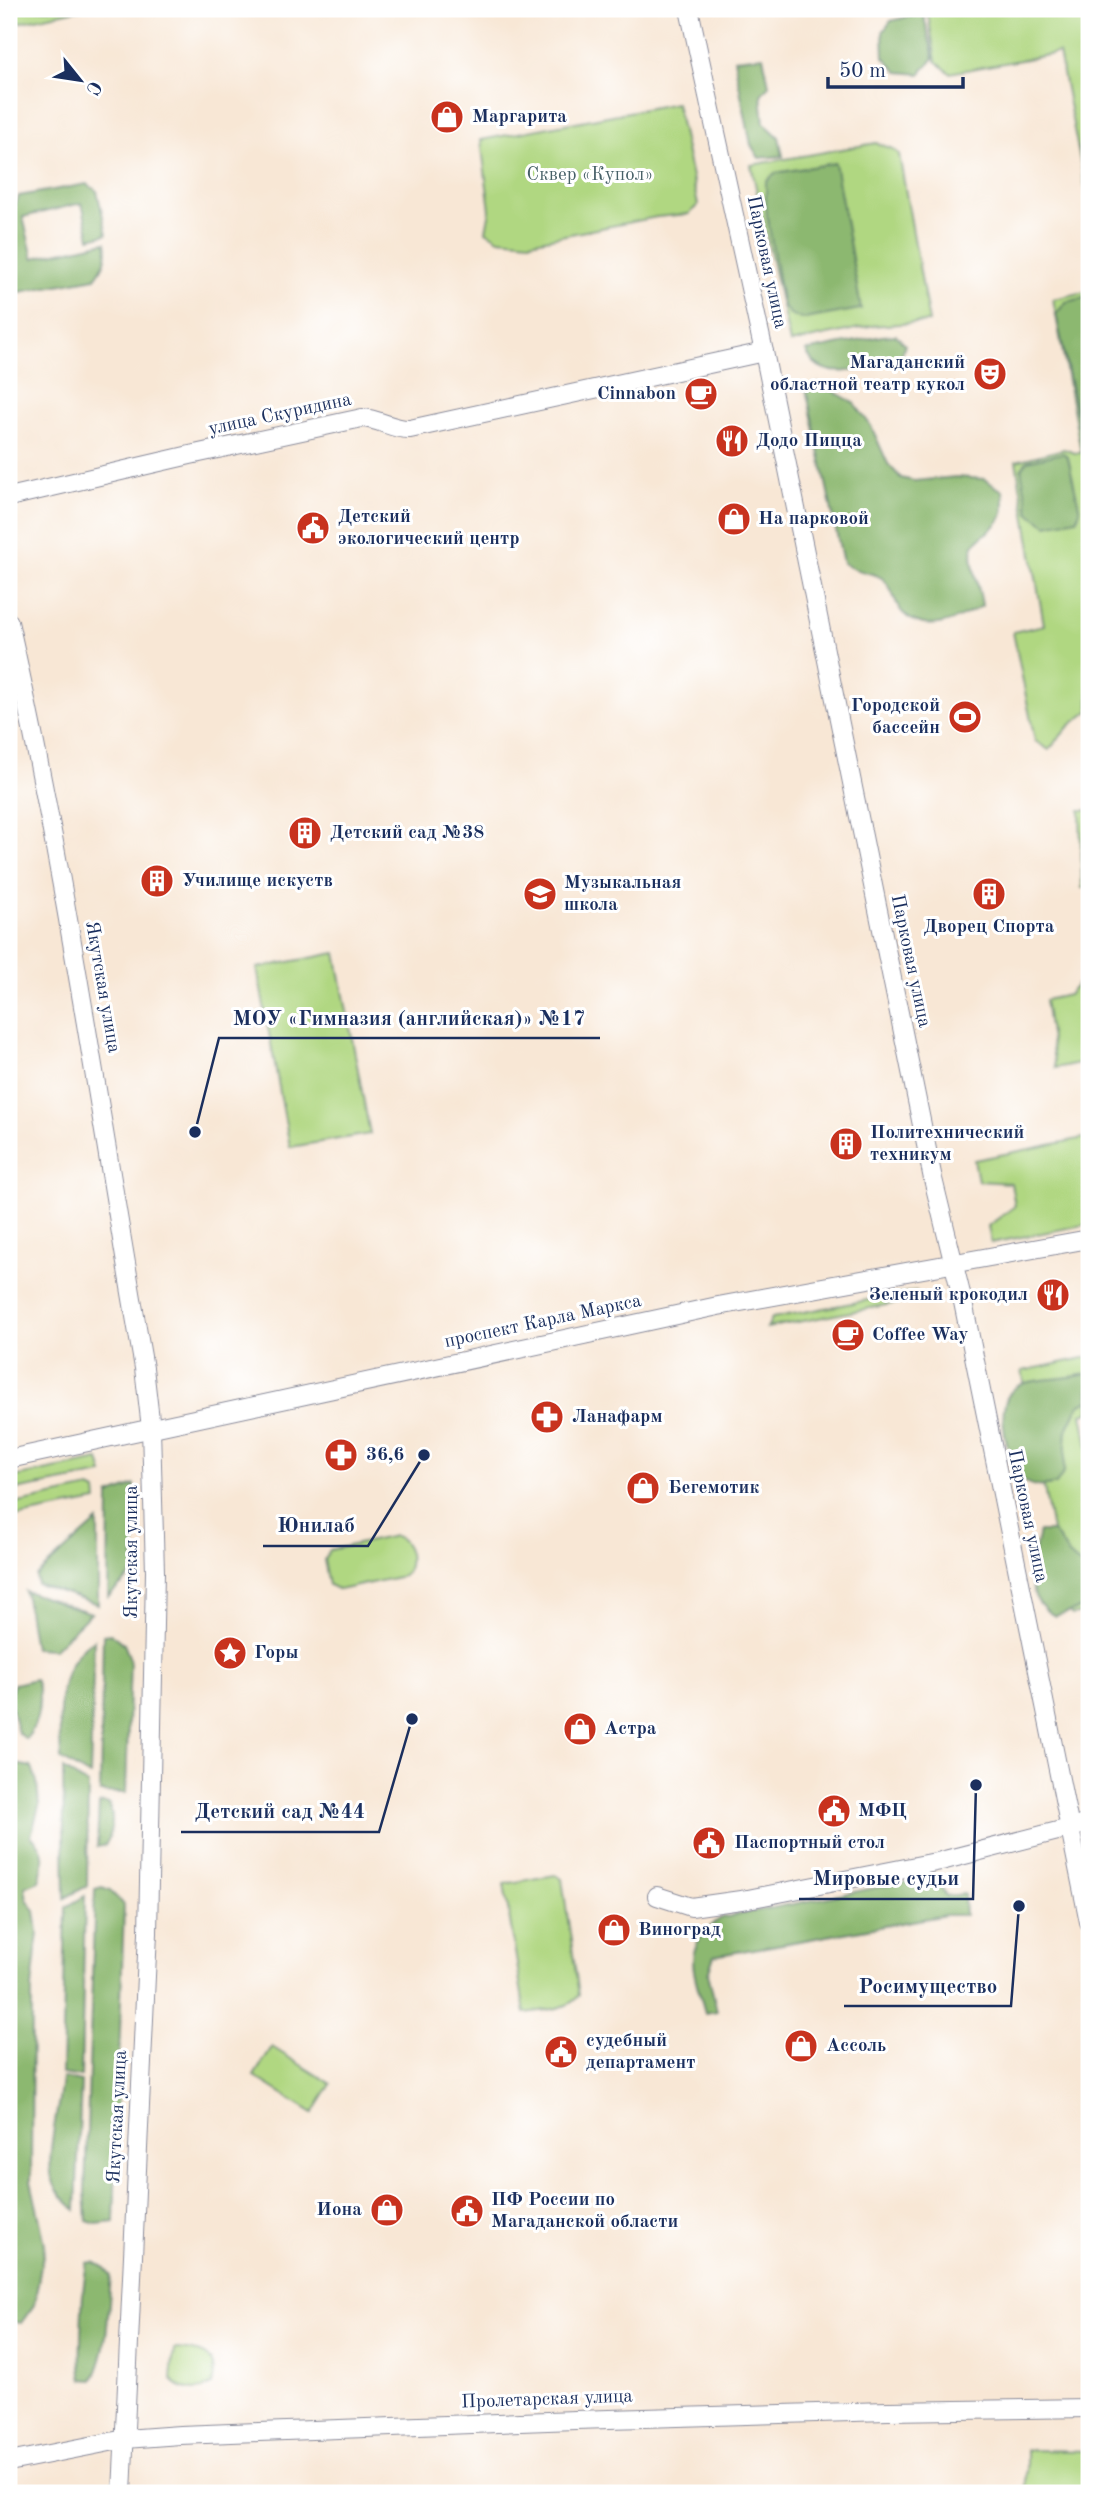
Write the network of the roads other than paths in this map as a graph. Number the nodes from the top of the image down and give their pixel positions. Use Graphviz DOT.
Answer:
graph roads {
  1 [pos="689,9"];
  2 [pos="764,352"];
  3 [pos="9,497"];
  4 [pos="9,622"];
  5 [pos="1089,1239"];
  6 [pos="953,1264"];
  7 [pos="151,1428"];
  8 [pos="9,1458"];
  9 [pos="1089,1823"];
  10 [pos="1070,1826"];
  11 [pos="657,1896"];
  12 [pos="1089,1922"];
  13 [pos="1089,2408"];
  14 [pos="125,2439"];
  15 [pos="9,2462"];
  16 [pos="122,2493"];
  1 -- 2 [label="street, Парковая улица"];
  2 -- 3 [label="street, улица Скуридина"];
  2 -- 6 [label="street, Парковая улица"];
  4 -- 7 [label="street, Якутская улица"];
  5 -- 6 [label="street, проспект Карла Маркса"];
  6 -- 7 [label="street, проспект Карла Маркса"];
  6 -- 10 [label="street, Парковая улица"];
  7 -- 8 [label="street, проспект Карла Маркса"];
  7 -- 14 [label="street, Якутская улица"];
  9 -- 10 [label="street"];
  10 -- 11 [label="street"];
  10 -- 12 [label="street, Парковая улица"];
  13 -- 14 [label="street, Пролетарская улица"];
  14 -- 15 [label="street, Пролетарская улица"];
  14 -- 16 [label="street, Якутская улица"];
}
